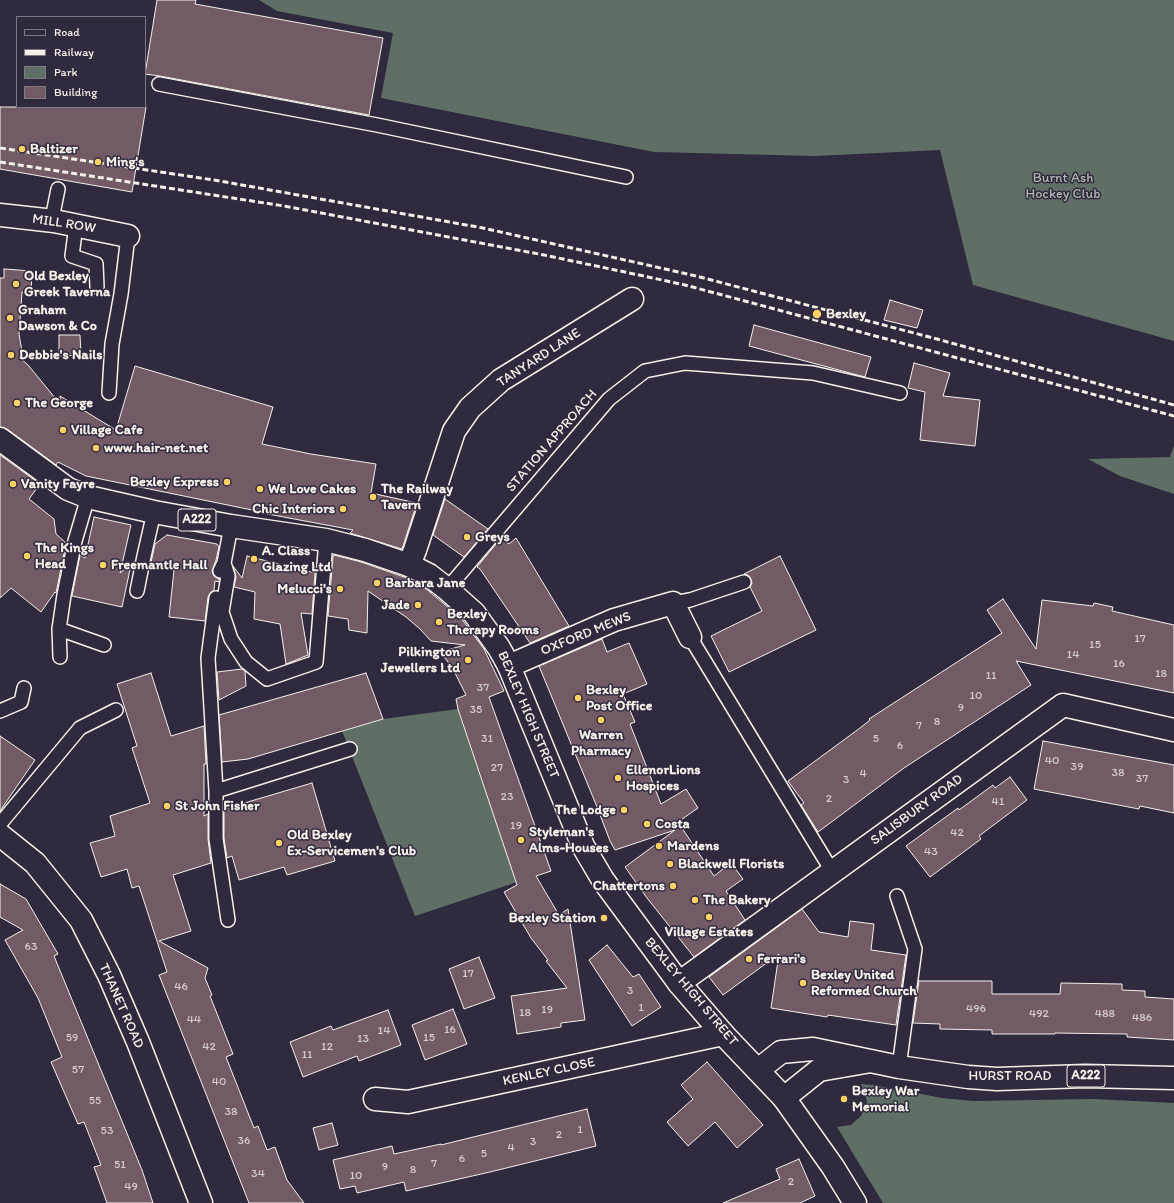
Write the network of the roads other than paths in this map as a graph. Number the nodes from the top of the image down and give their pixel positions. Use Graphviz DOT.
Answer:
graph roads {
  1 [pos="159,84"];
  2 [pos="626,177"];
  3 [pos="58,189"];
  4 [pos="0,215"];
  5 [pos="54,221"];
  6 [pos="76,225"];
  7 [pos="128,236"];
  8 [pos="96,287"];
  9 [pos="632,299"];
  10 [pos="109,393"];
  11 [pos="900,393"];
  12 [pos="0,439"];
  13 [pos="88,498"];
  14 [pos="154,512"];
  15 [pos="231,526"];
  16 [pos="326,540"];
  17 [pos="224,563"];
  18 [pos="409,565"];
  19 [pos="744,582"];
  20 [pos="447,589"];
  21 [pos="137,591"];
  22 [pos="673,603"];
  23 [pos="59,629"];
  24 [pos="690,637"];
  25 [pos="104,645"];
  26 [pos="60,657"];
  27 [pos="509,666"];
  28 [pos="24,688"];
  29 [pos="116,710"];
  30 [pos="0,711"];
  31 [pos="1174,730"];
  32 [pos="350,749"];
  33 [pos="216,791"];
  34 [pos="0,824"];
  35 [pos="0,835"];
  36 [pos="832,871"];
  37 [pos="897,896"];
  38 [pos="228,920"];
  39 [pos="680,983"];
  40 [pos="723,1034"];
  41 [pos="871,1061"];
  42 [pos="899,1067"];
  43 [pos="758,1070"];
  44 [pos="1174,1078"];
  45 [pos="784,1098"];
  46 [pos="375,1099"];
  47 [pos="201,1203"];
  48 [pos="855,1203"];
  1 -- 2 [label="lane"];
  3 -- 5 [label="lane"];
  4 -- 5 [label="street, MILL ROW"];
  5 -- 6 [label="street, MILL ROW"];
  6 -- 7 [label="street, MILL ROW"];
  6 -- 8 [label="lane"];
  7 -- 10 [label="lane"];
  9 -- 18 [label="street, TANYARD LANE"];
  11 -- 20 [label="lane, STATION APPROACH"];
  12 -- 13 [label="street, BEXLEY HIGH STREET / A222"];
  13 -- 14 [label="street, BEXLEY HIGH STREET / A222"];
  13 -- 23 [label="lane"];
  14 -- 15 [label="street, BEXLEY HIGH STREET / A222"];
  14 -- 21 [label="lane"];
  15 -- 16 [label="street, BEXLEY HIGH STREET / A222"];
  15 -- 17 [label="lane"];
  16 -- 17 [label="lane"];
  16 -- 18 [label="street, BEXLEY HIGH STREET / A222"];
  17 -- 33 [label="lane"];
  18 -- 20 [label="street, BEXLEY HIGH STREET / A222"];
  19 -- 22 [label="lane"];
  20 -- 27 [label="street, BEXLEY HIGH STREET / A222"];
  22 -- 24 [label="street"];
  22 -- 27 [label="street, OXFORD MEWS"];
  23 -- 25 [label="lane"];
  23 -- 26 [label="lane"];
  24 -- 36 [label="lane"];
  27 -- 39 [label="street, BEXLEY HIGH STREET / A222"];
  28 -- 30 [label="lane"];
  29 -- 34 [label="lane"];
  31 -- 36 [label="street, SALISBURY ROAD"];
  32 -- 33 [label="lane"];
  33 -- 38 [label="lane"];
  35 -- 47 [label="street, THANET ROAD"];
  36 -- 39 [label="street, SALISBURY ROAD"];
  37 -- 42 [label="lane"];
  39 -- 40 [label="street, BEXLEY HIGH STREET / A222"];
  40 -- 43 [label="street, BEXLEY HIGH STREET / A222"];
  40 -- 46 [label="street, KENLEY CLOSE"];
  41 -- 42 [label="street, HURST ROAD / A222"];
  41 -- 43 [label="street, HURST ROAD / A222"];
  41 -- 45 [label="street, HURST ROAD / A222"];
  42 -- 44 [label="street, HURST ROAD / A222"];
  43 -- 45 [label="street, BEXLEY HIGH STREET / A222"];
  45 -- 48 [label="street, BEXLEY HIGH STREET"];
}
